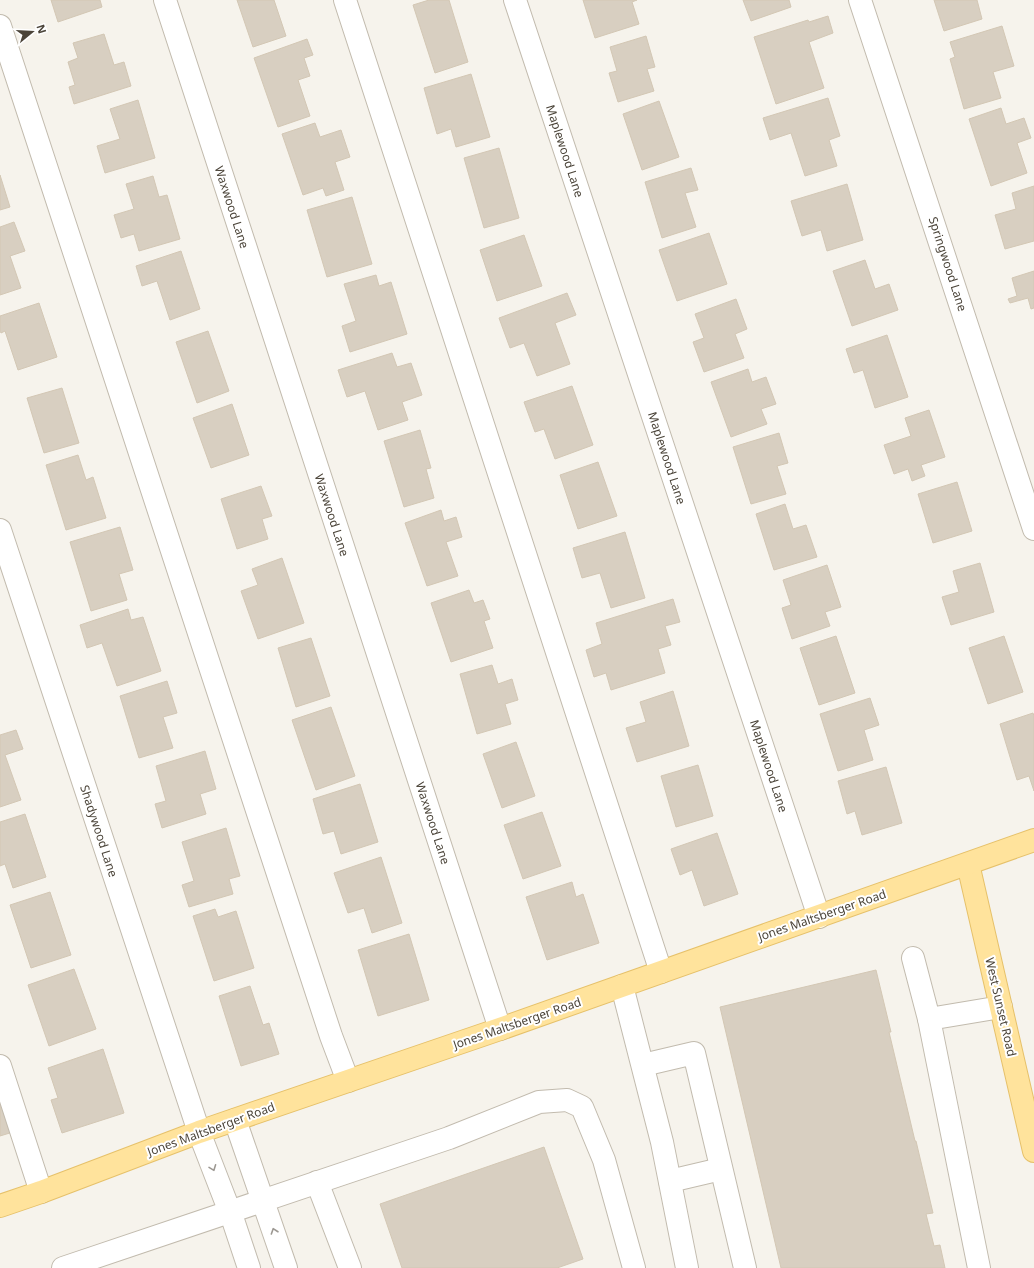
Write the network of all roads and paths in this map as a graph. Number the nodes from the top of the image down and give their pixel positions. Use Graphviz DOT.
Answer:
graph roads {
  1 [pos="165,0"];
  2 [pos="345,0"];
  3 [pos="515,0"];
  4 [pos="860,0"];
  5 [pos="0,26"];
  6 [pos="1034,529"];
  7 [pos="0,530"];
  8 [pos="1034,840"];
  9 [pos="968,864"];
  10 [pos="819,917"];
  11 [pos="913,958"];
  12 [pos="661,972"];
  13 [pos="622,986"];
  14 [pos="1001,1007"];
  15 [pos="929,1019"];
  16 [pos="500,1029"];
  17 [pos="643,1065"];
  18 [pos="0,1066"];
  19 [pos="348,1081"];
  20 [pos="235,1120"];
  21 [pos="199,1132"];
  22 [pos="1034,1151"];
  23 [pos="721,1169"];
  24 [pos="670,1181"];
  25 [pos="317,1182"];
  26 [pos="41,1192"];
  27 [pos="263,1201"];
  28 [pos="0,1206"];
  29 [pos="230,1212"];
  30 [pos="63,1268"];
  31 [pos="249,1268"];
  32 [pos="286,1268"];
  33 [pos="350,1268"];
  34 [pos="634,1268"];
  35 [pos="687,1268"];
  36 [pos="745,1268"];
  37 [pos="980,1268"];
  1 -- 16 [label="street, Waxwood Lane"];
  2 -- 12 [label="street"];
  3 -- 10 [label="street, Maplewood Lane"];
  4 -- 6 [label="street, Springwood Lane"];
  5 -- 19 [label="street"];
  7 -- 21 [label="street, Shadywood Lane"];
  8 -- 9 [label="main road, Jones Maltsberger Road"];
  9 -- 10 [label="main road, Jones Maltsberger Road"];
  9 -- 14 [label="main road, West Sunset Road"];
  10 -- 12 [label="main road, Jones Maltsberger Road"];
  11 -- 15 [label="street"];
  12 -- 13 [label="main road, Jones Maltsberger Road"];
  13 -- 16 [label="main road, Jones Maltsberger Road"];
  13 -- 17 [label="street"];
  14 -- 15 [label="street"];
  14 -- 22 [label="main road, West Sunset Road"];
  15 -- 37 [label="street"];
  16 -- 19 [label="main road, Jones Maltsberger Road"];
  17 -- 23 [label="street"];
  17 -- 24 [label="street"];
  18 -- 26 [label="street"];
  19 -- 20 [label="main road, Jones Maltsberger Road"];
  20 -- 21 [label="main road, Jones Maltsberger Road"];
  20 -- 27 [label="street"];
  21 -- 26 [label="main road, Jones Maltsberger Road"];
  21 -- 29 [label="street, Shadywood Lane, one-way"];
  23 -- 24 [label="street"];
  23 -- 36 [label="street"];
  24 -- 35 [label="street"];
  25 -- 27 [label="street"];
  25 -- 33 [label="street"];
  25 -- 34 [label="street"];
  26 -- 28 [label="main road, Jones Maltsberger Road"];
  27 -- 29 [label="street"];
  32 -- 27 [label="street, one-way"];
  29 -- 30 [label="street"];
  29 -- 31 [label="street, Shadywood Lane"];
}
